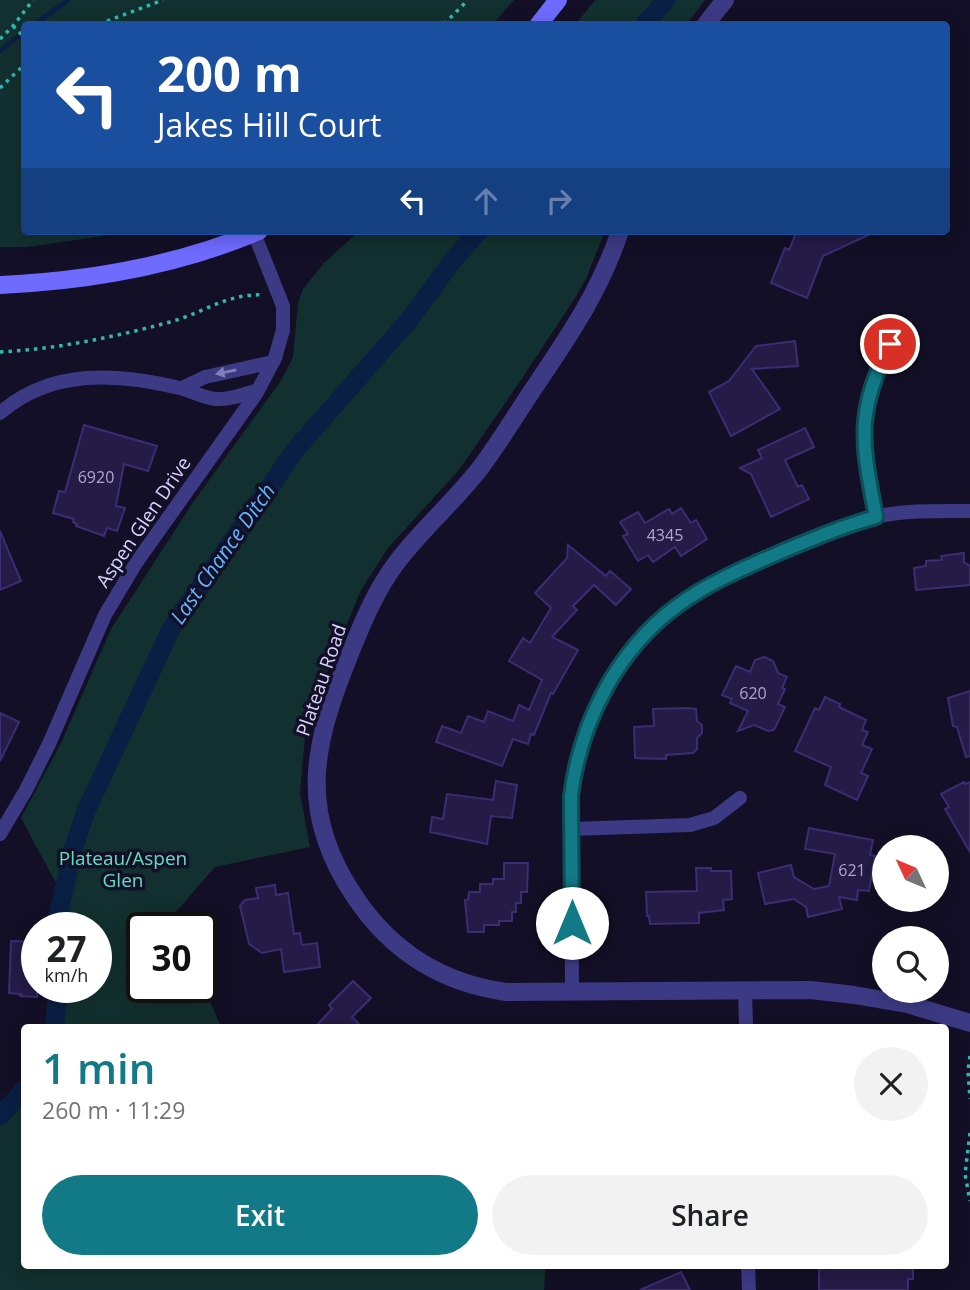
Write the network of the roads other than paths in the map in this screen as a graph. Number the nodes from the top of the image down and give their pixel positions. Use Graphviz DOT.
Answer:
graph roads {
  1 [pos="558,0"];
  2 [pos="725,0"];
  3 [pos="541,21"];
  4 [pos="708,21"];
  5 [pos="247,235"];
  6 [pos="258,235"];
  7 [pos="618,235"];
  8 [pos="0,285"];
  9 [pos="901,324"];
  10 [pos="273,362"];
  11 [pos="182,388"];
  12 [pos="258,390"];
  13 [pos="0,413"];
  14 [pos="970,512"];
  15 [pos="876,517"];
  16 [pos="740,798"];
  17 [pos="571,829"];
  18 [pos="0,834"];
  19 [pos="746,990"];
  20 [pos="572,992"];
  21 [pos="970,1023"];
  22 [pos="746,1024"];
  23 [pos="748,1269"];
  24 [pos="749,1290"];
  1 -- 3 [label="main road"];
  2 -- 4 [label="street"];
  5 -- 8 [label="main road"];
  6 -- 10 [label="street, Aspen Glen Drive"];
  7 -- 20 [label="street, Plateau Road"];
  9 -- 15 [label="street"];
  10 -- 11 [label="street, one-way"];
  10 -- 12 [label="street, Aspen Glen Drive"];
  11 -- 12 [label="street"];
  11 -- 13 [label="street"];
  12 -- 18 [label="street, Aspen Glen Drive"];
  14 -- 15 [label="street"];
  15 -- 17 [label="street"];
  16 -- 17 [label="street"];
  17 -- 20 [label="street"];
  19 -- 20 [label="street, Plateau Road"];
  19 -- 21 [label="street, Plateau Road"];
  19 -- 22 [label="street"];
  23 -- 24 [label="street"];
}
